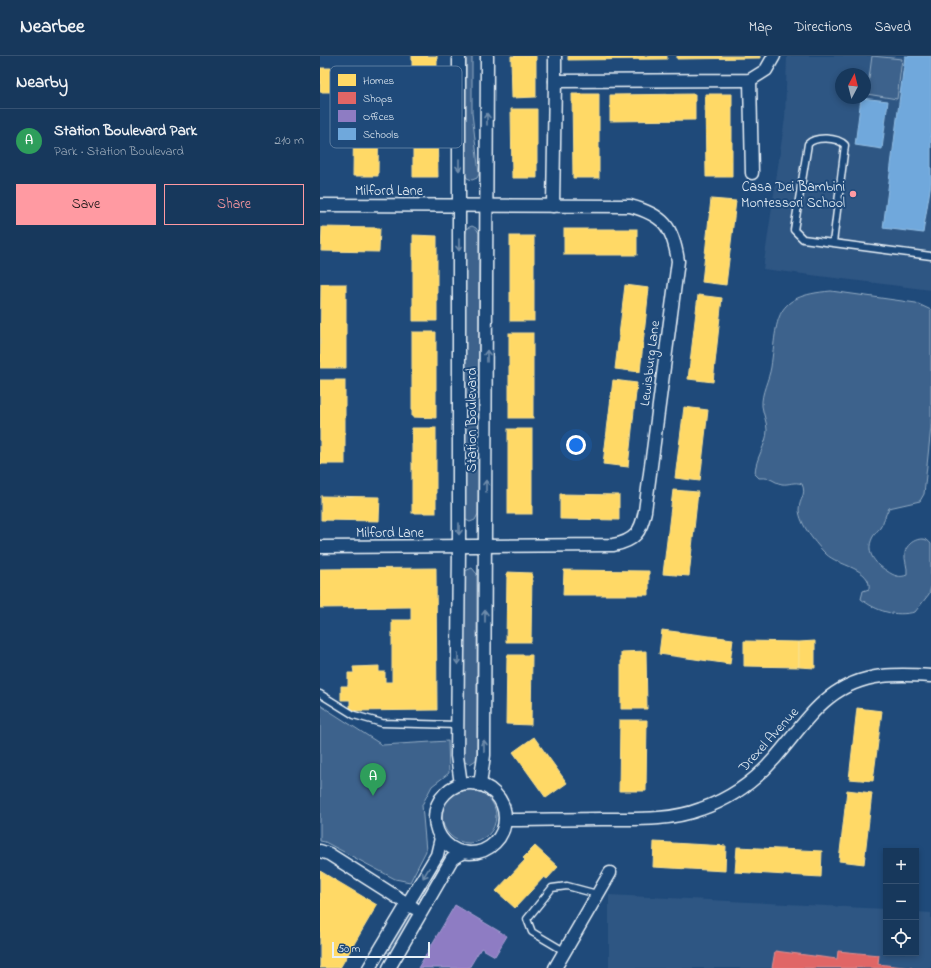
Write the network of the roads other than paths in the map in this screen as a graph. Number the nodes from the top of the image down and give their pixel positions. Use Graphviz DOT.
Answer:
graph roads {
  1 [pos="459,56"];
  2 [pos="487,56"];
  3 [pos="555,56"];
  4 [pos="774,56"];
  5 [pos="459,66"];
  6 [pos="750,80"];
  7 [pos="555,81"];
  8 [pos="458,148"];
  9 [pos="752,173"];
  10 [pos="320,205"];
  11 [pos="458,206"];
  12 [pos="488,206"];
  13 [pos="553,206"];
  14 [pos="833,243"];
  15 [pos="931,256"];
  16 [pos="485,546"];
  17 [pos="320,547"];
  18 [pos="459,547"];
  19 [pos="931,676"];
  20 [pos="320,694"];
  21 [pos="457,725"];
  22 [pos="461,784"];
  23 [pos="480,785"];
  24 [pos="505,820"];
  25 [pos="441,838"];
  26 [pos="320,851"];
  27 [pos="463,852"];
  28 [pos="610,873"];
  29 [pos="597,894"];
  30 [pos="408,904"];
  31 [pos="422,912"];
  32 [pos="564,951"];
  33 [pos="371,964"];
  34 [pos="385,968"];
  35 [pos="389,968"];
  36 [pos="555,968"];
  1 -- 5 [label="street, Station Boulevard, one-way"];
  12 -- 2 [label="street, Station Boulevard, one-way"];
  3 -- 7 [label="street"];
  4 -- 6 [label="street"];
  6 -- 7 [label="street"];
  6 -- 9 [label="street"];
  7 -- 13 [label="street"];
  8 -- 11 [label="street, Station Boulevard, one-way"];
  10 -- 11 [label="street, Milford Lane"];
  11 -- 12 [label="street, Milford Lane"];
  11 -- 18 [label="street, Station Boulevard, one-way"];
  12 -- 13 [label="street, Lewisburg Lane"];
  16 -- 12 [label="street, Station Boulevard, one-way"];
  13 -- 16 [label="street, Lewisburg Lane"];
  14 -- 14 [label="lane"];
  14 -- 15 [label="lane"];
  16 -- 18 [label="street, Lewisburg Lane"];
  23 -- 16 [label="street, Station Boulevard, one-way"];
  17 -- 18 [label="street, Milford Lane"];
  18 -- 21 [label="street, Station Boulevard, one-way"];
  19 -- 24 [label="street, Drexel Avenue"];
  20 -- 21 [label="lane"];
  21 -- 22 [label="street, Station Boulevard"];
  22 -- 23 [label="street"];
  22 -- 25 [label="street"];
  23 -- 24 [label="street"];
  24 -- 27 [label="street"];
  25 -- 27 [label="street"];
  25 -- 30 [label="street, one-way"];
  26 -- 30 [label="street"];
  27 -- 31 [label="street"];
  28 -- 29 [label="street"];
  29 -- 32 [label="street"];
  29 -- 32 [label="lane"];
  30 -- 31 [label="street"];
  30 -- 33 [label="street"];
  31 -- 35 [label="street"];
  32 -- 36 [label="street"];
  33 -- 34 [label="street"];
}
